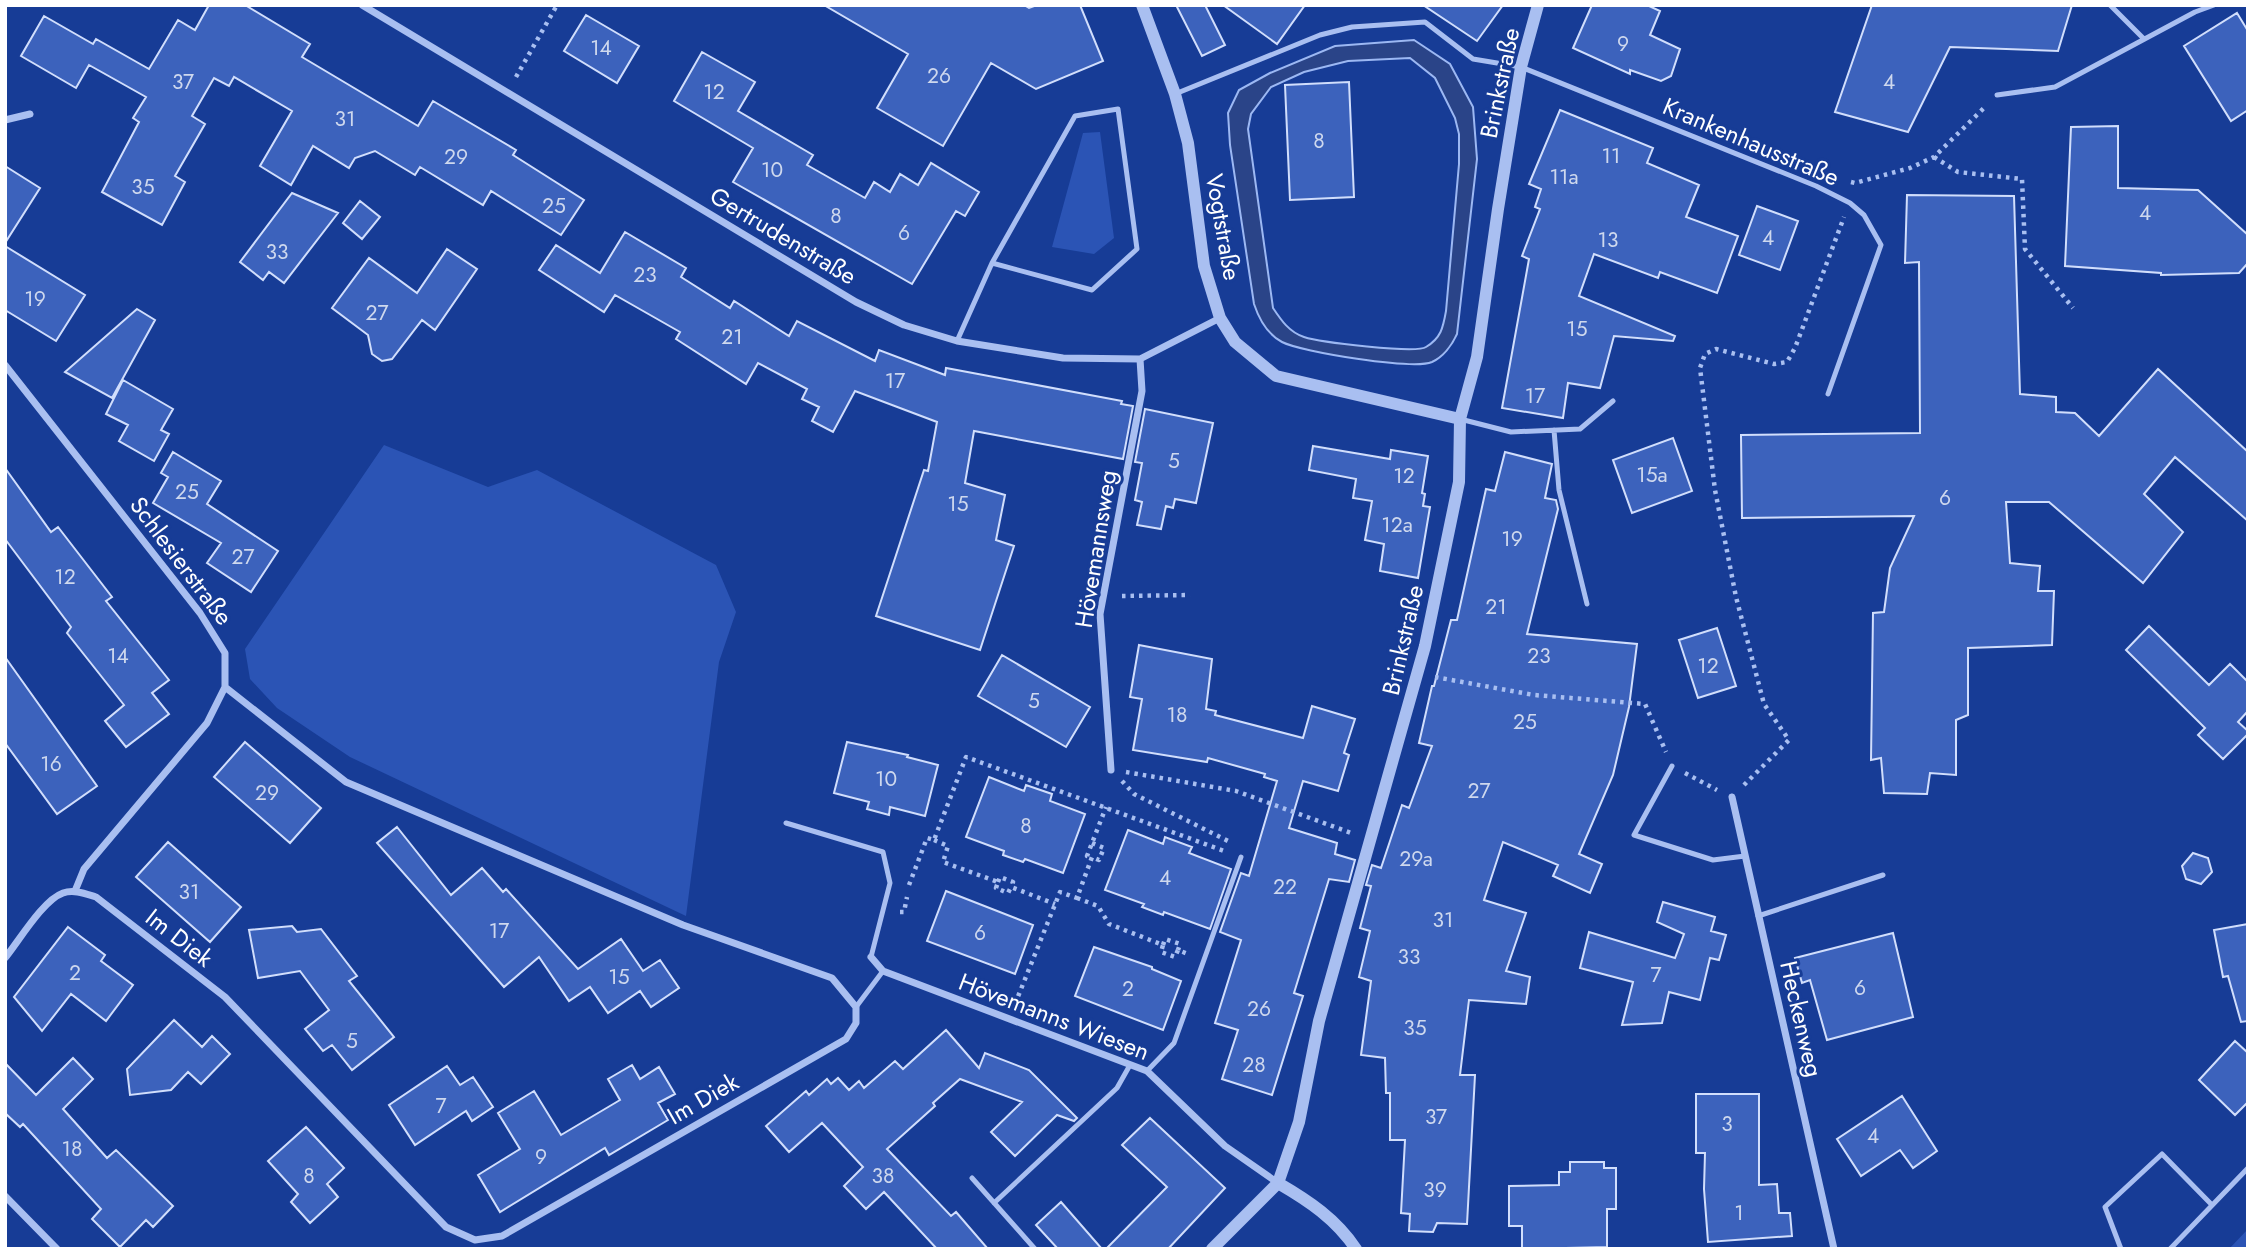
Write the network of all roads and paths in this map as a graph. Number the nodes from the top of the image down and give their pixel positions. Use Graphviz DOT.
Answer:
graph roads {
  1 [pos="362,5"];
  2 [pos="557,5"];
  3 [pos="1142,5"];
  4 [pos="1538,5"];
  5 [pos="2110,5"];
  6 [pos="2214,5"];
  7 [pos="2144,40"];
  8 [pos="1521,67"];
  9 [pos="506,93"];
  10 [pos="1175,94"];
  11 [pos="1997,96"];
  12 [pos="30,114"];
  13 [pos="5,120"];
  14 [pos="1934,157"];
  15 [pos="1843,178"];
  16 [pos="1856,183"];
  17 [pos="1850,203"];
  18 [pos="992,263"];
  19 [pos="2073,308"];
  20 [pos="1220,318"];
  21 [pos="957,341"];
  22 [pos="1140,359"];
  23 [pos="5,365"];
  24 [pos="1828,394"];
  25 [pos="1613,401"];
  26 [pos="1460,419"];
  27 [pos="1554,430"];
  28 [pos="1190,595"];
  29 [pos="1104,597"];
  30 [pos="1587,604"];
  31 [pos="1417,674"];
  32 [pos="225,687"];
  33 [pos="1672,766"];
  34 [pos="1111,770"];
  35 [pos="1731,797"];
  36 [pos="1106,807"];
  37 [pos="786,823"];
  38 [pos="934,840"];
  39 [pos="1371,840"];
  40 [pos="1092,843"];
  41 [pos="1745,856"];
  42 [pos="1092,857"];
  43 [pos="1241,857"];
  44 [pos="1883,875"];
  45 [pos="75,891"];
  46 [pos="1077,898"];
  47 [pos="1055,904"];
  48 [pos="886,908"];
  49 [pos="1758,916"];
  50 [pos="1163,945"];
  51 [pos="1178,950"];
  52 [pos="871,957"];
  53 [pos="5,958"];
  54 [pos="1204,960"];
  55 [pos="883,971"];
  56 [pos="856,1007"];
  57 [pos="1009,1019"];
  58 [pos="1130,1065"];
  59 [pos="1147,1072"];
  60 [pos="2248,1168"];
  61 [pos="972,1178"];
  62 [pos="1278,1183"];
  63 [pos="5,1196"];
  64 [pos="993,1203"];
  65 [pos="2212,1205"];
  66 [pos="57,1249"];
  67 [pos="1035,1249"];
  68 [pos="1212,1249"];
  69 [pos="1356,1249"];
  70 [pos="1834,1249"];
  71 [pos="2121,1249"];
  72 [pos="2170,1249"];
  1 -- 9 [label="street, Gertrudenstraße"];
  2 -- 9 [label="path"];
  3 -- 10 [label="street, Vogtstraße"];
  4 -- 8 [label="street, Brinkstraße"];
  5 -- 7 [label="lane"];
  6 -- 7 [label="lane"];
  7 -- 11 [label="lane"];
  8 -- 10 [label="lane, Krankenhausstraße"];
  8 -- 17 [label="lane, Krankenhausstraße"];
  8 -- 26 [label="street, Brinkstraße"];
  9 -- 21 [label="street, Gertrudenstraße"];
  10 -- 20 [label="street, Vogtstraße"];
  11 -- 14 [label="path"];
  12 -- 13 [label="street"];
  14 -- 16 [label="path"];
  14 -- 19 [label="path"];
  15 -- 16 [label="path"];
  16 -- 17 [label="path"];
  17 -- 24 [label="lane, Krankenhausstraße"];
  17 -- 35 [label="path"];
  18 -- 18 [label="lane"];
  18 -- 21 [label="lane"];
  20 -- 22 [label="street, Gertrudenstraße"];
  20 -- 26 [label="street, Vogtstraße"];
  21 -- 22 [label="street, Gertrudenstraße"];
  22 -- 29 [label="street, Hövemannsweg"];
  23 -- 32 [label="street, Schlesierstraße"];
  25 -- 27 [label="lane"];
  26 -- 27 [label="lane"];
  26 -- 31 [label="street, Brinkstraße"];
  27 -- 30 [label="lane"];
  28 -- 29 [label="path"];
  29 -- 34 [label="street, Hövemannsweg"];
  31 -- 33 [label="path"];
  31 -- 39 [label="street, Brinkstraße"];
  32 -- 45 [label="street, Schlesierstraße"];
  32 -- 56 [label="street"];
  33 -- 35 [label="path"];
  33 -- 41 [label="lane"];
  34 -- 39 [label="path"];
  34 -- 43 [label="path"];
  35 -- 41 [label="street, Heckenweg"];
  36 -- 38 [label="path"];
  36 -- 40 [label="path"];
  36 -- 43 [label="path"];
  37 -- 48 [label="lane"];
  38 -- 47 [label="path"];
  38 -- 48 [label="path"];
  39 -- 62 [label="street, Brinkstraße"];
  40 -- 42 [label="path"];
  40 -- 42 [label="path"];
  41 -- 49 [label="street, Heckenweg"];
  42 -- 46 [label="path"];
  43 -- 54 [label="lane"];
  44 -- 49 [label="lane"];
  45 -- 53 [label="street"];
  45 -- 56 [label="street, Im Diek"];
  46 -- 47 [label="path"];
  46 -- 50 [label="path"];
  47 -- 57 [label="path"];
  48 -- 52 [label="lane"];
  49 -- 70 [label="street, Heckenweg"];
  50 -- 51 [label="path"];
  50 -- 51 [label="path"];
  51 -- 54 [label="path"];
  52 -- 55 [label="street, Hövemanns Wiesen"];
  54 -- 59 [label="lane"];
  55 -- 56 [label="lane"];
  55 -- 57 [label="street, Hövemanns Wiesen"];
  57 -- 58 [label="street, Hövemanns Wiesen"];
  58 -- 59 [label="street, Hövemanns Wiesen"];
  58 -- 64 [label="lane"];
  59 -- 62 [label="street, Hövemanns Wiesen"];
  60 -- 65 [label="lane"];
  61 -- 64 [label="lane"];
  62 -- 68 [label="street, Brinkstraße"];
  62 -- 69 [label="street"];
  63 -- 66 [label="street"];
  64 -- 67 [label="lane"];
  65 -- 71 [label="lane"];
  65 -- 72 [label="lane"];
}
